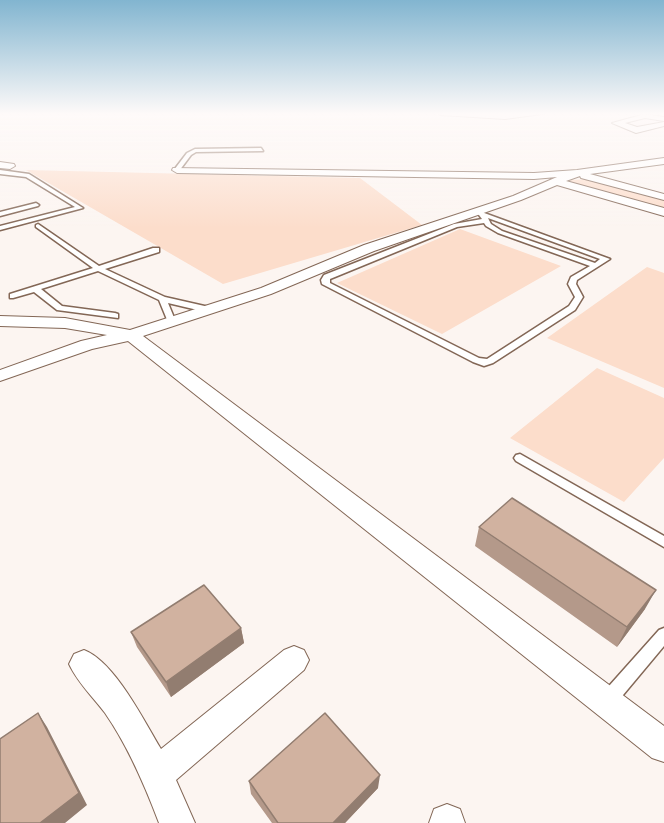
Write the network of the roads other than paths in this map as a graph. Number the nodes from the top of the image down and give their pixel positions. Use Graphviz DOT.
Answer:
graph roads {
  1 [pos="194,151"];
  2 [pos="662,162"];
  3 [pos="177,170"];
  4 [pos="0,172"];
  5 [pos="577,173"];
  6 [pos="534,176"];
  7 [pos="557,182"];
  8 [pos="664,197"];
  9 [pos="36,205"];
  10 [pos="664,212"];
  11 [pos="0,214"];
  12 [pos="480,215"];
  13 [pos="38,226"];
  14 [pos="0,228"];
  15 [pos="156,250"];
  16 [pos="596,266"];
  17 [pos="99,268"];
  18 [pos="36,289"];
  19 [pos="13,296"];
  20 [pos="162,299"];
  21 [pos="206,309"];
  22 [pos="115,316"];
  23 [pos="171,320"];
  24 [pos="0,321"];
  25 [pos="131,335"];
  26 [pos="0,376"];
  27 [pos="520,458"];
  28 [pos="664,542"];
  29 [pos="664,635"];
  30 [pos="294,660"];
  31 [pos="84,664"];
  32 [pos="607,701"];
  33 [pos="664,746"];
  34 [pos="157,774"];
  35 [pos="177,823"];
  1 -- 3 [label="lane"];
  2 -- 5 [label="street"];
  3 -- 6 [label="street"];
  4 -- 14 [label="lane"];
  5 -- 6 [label="street"];
  5 -- 7 [label="street"];
  5 -- 8 [label="street"];
  6 -- 7 [label="street"];
  7 -- 10 [label="street"];
  7 -- 12 [label="street"];
  9 -- 11 [label="lane"];
  12 -- 16 [label="lane"];
  12 -- 16 [label="lane"];
  12 -- 16 [label="lane"];
  12 -- 21 [label="street"];
  13 -- 17 [label="lane"];
  15 -- 17 [label="lane"];
  17 -- 18 [label="lane"];
  17 -- 20 [label="lane"];
  18 -- 19 [label="lane"];
  18 -- 22 [label="lane"];
  20 -- 21 [label="lane"];
  20 -- 23 [label="lane"];
  21 -- 23 [label="street"];
  23 -- 25 [label="street"];
  24 -- 25 [label="street"];
  25 -- 26 [label="street"];
  25 -- 32 [label="street"];
  27 -- 28 [label="lane"];
  29 -- 32 [label="lane"];
  30 -- 34 [label="street"];
  31 -- 34 [label="street"];
  32 -- 33 [label="street"];
  34 -- 35 [label="street"];
}
